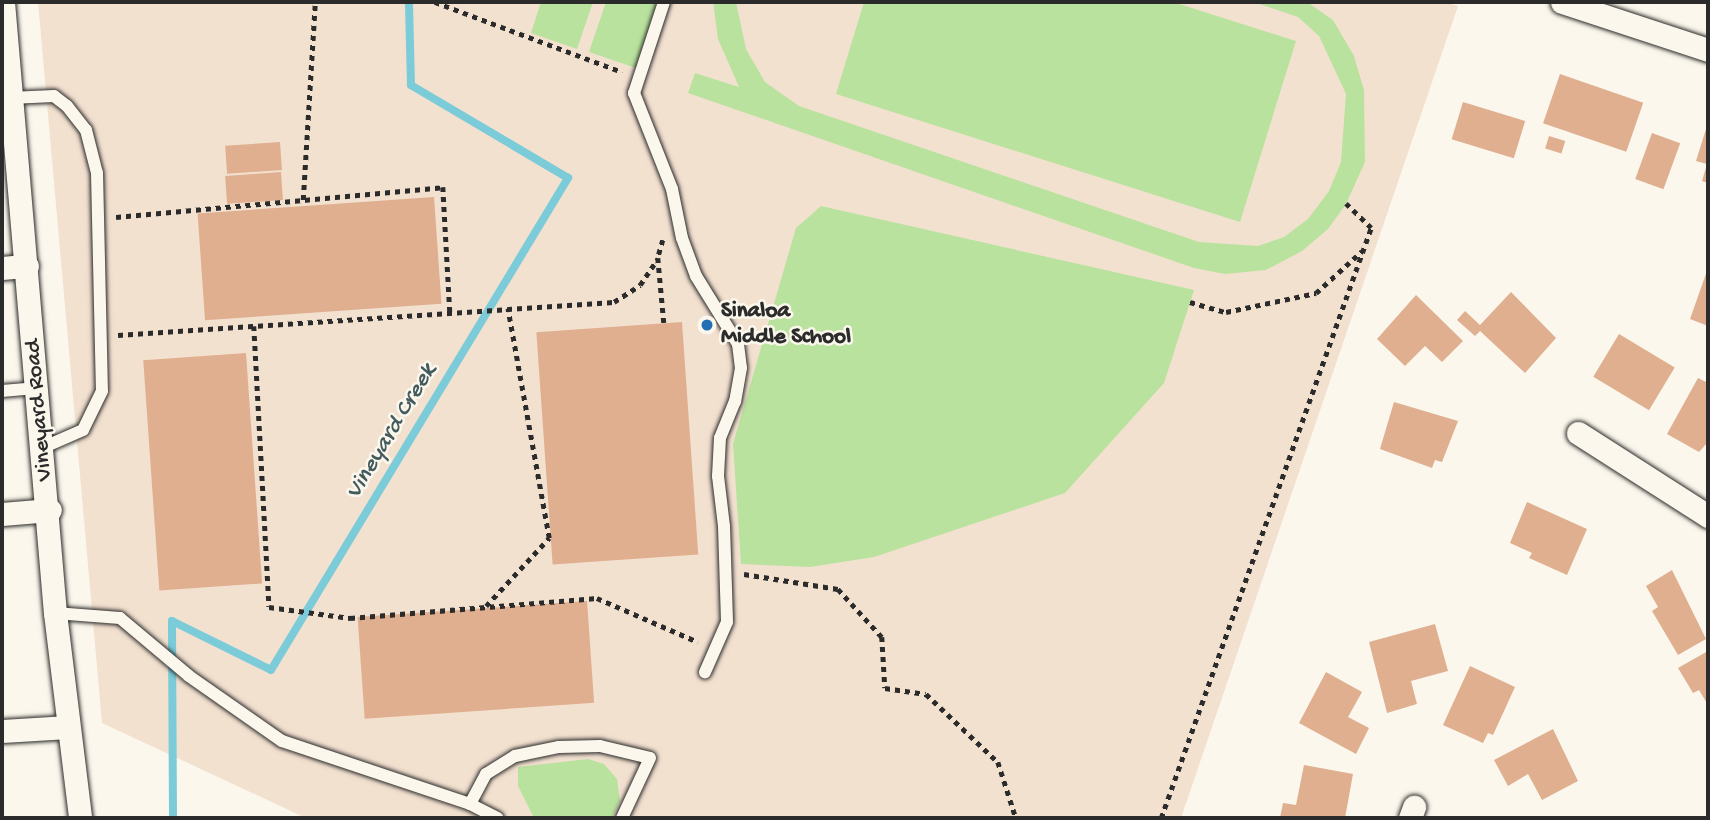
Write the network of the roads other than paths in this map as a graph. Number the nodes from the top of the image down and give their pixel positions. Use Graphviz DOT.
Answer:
graph roads {
  1 [pos="3,2"];
  2 [pos="664,2"];
  3 [pos="1562,2"];
  4 [pos="1708,50"];
  5 [pos="6,98"];
  6 [pos="27,266"];
  7 [pos="2,268"];
  8 [pos="38,388"];
  9 [pos="2,391"];
  10 [pos="1578,433"];
  11 [pos="44,447"];
  12 [pos="50,510"];
  13 [pos="2,514"];
  14 [pos="1708,516"];
  15 [pos="55,613"];
  16 [pos="705,672"];
  17 [pos="68,727"];
  18 [pos="2,731"];
  19 [pos="470,804"];
  20 [pos="80,818"];
  21 [pos="498,818"];
  22 [pos="622,818"];
  1 -- 5 [label="street, Vineyard Road"];
  2 -- 16 [label="lane"];
  3 -- 4 [label="street"];
  5 -- 6 [label="street, Vineyard Road"];
  5 -- 11 [label="lane"];
  6 -- 7 [label="street"];
  6 -- 8 [label="street, Vineyard Road"];
  8 -- 9 [label="lane"];
  8 -- 11 [label="street, Vineyard Road"];
  10 -- 14 [label="street"];
  11 -- 12 [label="street, Vineyard Road"];
  12 -- 13 [label="street"];
  12 -- 15 [label="street, Vineyard Road"];
  15 -- 17 [label="street, Vineyard Road"];
  15 -- 19 [label="lane"];
  17 -- 18 [label="street"];
  17 -- 20 [label="street, Vineyard Road"];
  19 -- 21 [label="lane"];
  19 -- 22 [label="lane"];
}
